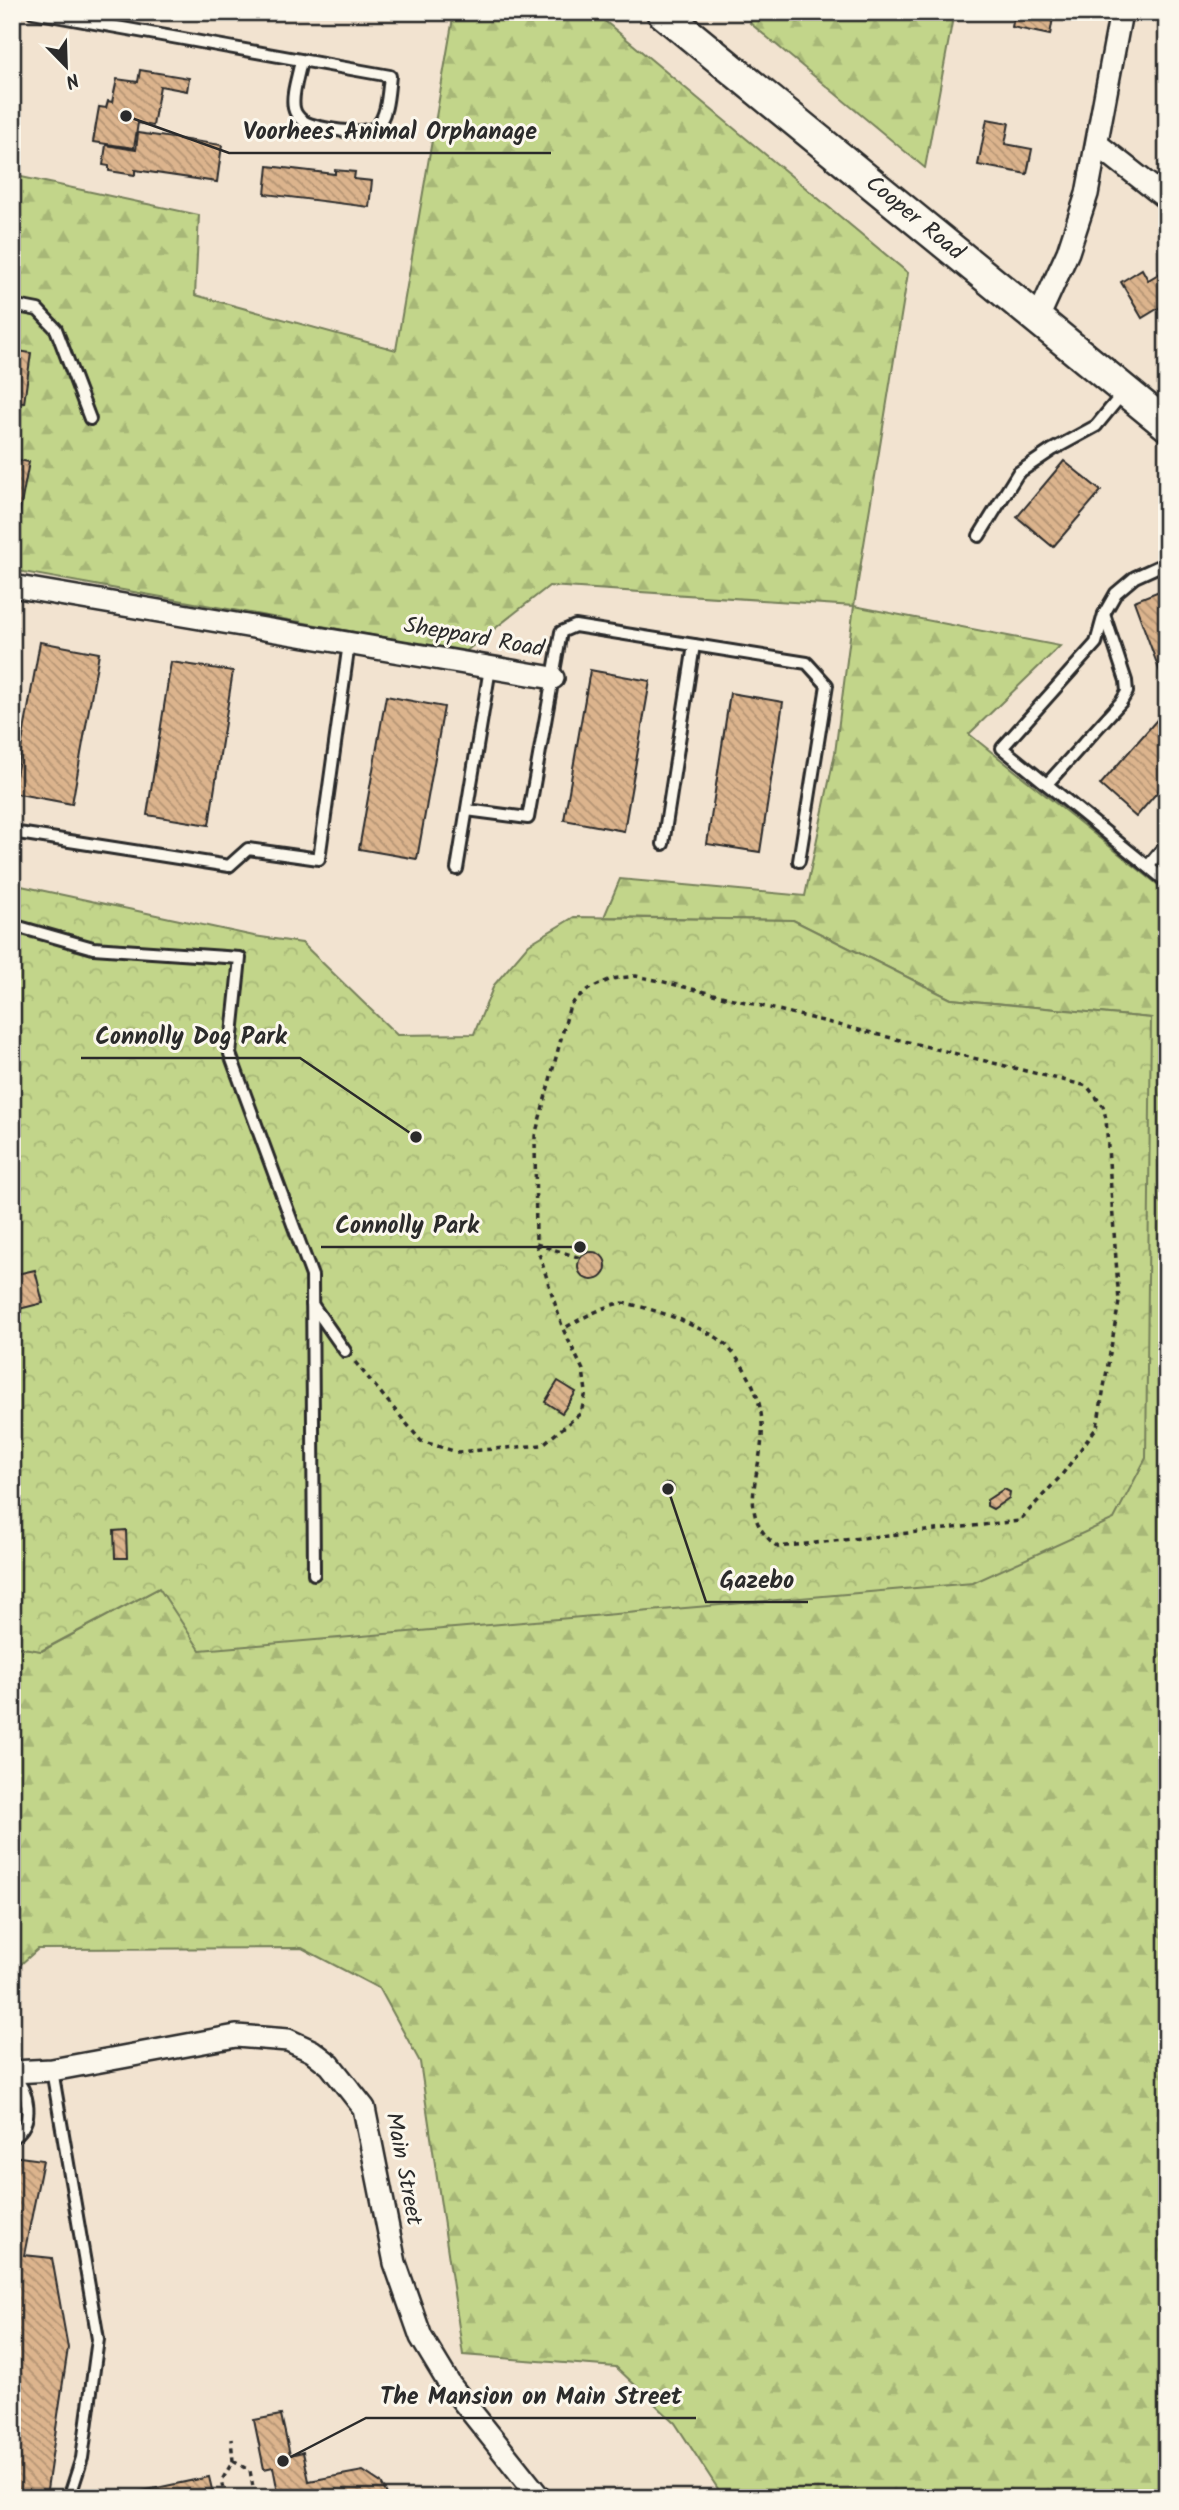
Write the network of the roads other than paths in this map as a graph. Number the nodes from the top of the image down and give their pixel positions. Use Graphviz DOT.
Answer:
graph roads {
  1 [pos="33,12"];
  2 [pos="662,12"];
  3 [pos="1121,12"];
  4 [pos="301,60"];
  5 [pos="1097,144"];
  6 [pos="1167,199"];
  7 [pos="12,305"];
  8 [pos="1038,318"];
  9 [pos="1125,390"];
  10 [pos="90,419"];
  11 [pos="1167,425"];
  12 [pos="979,536"];
  13 [pos="1167,566"];
  14 [pos="12,586"];
  15 [pos="1104,614"];
  16 [pos="349,643"];
  17 [pos="694,645"];
  18 [pos="490,667"];
  19 [pos="553,678"];
  20 [pos="1047,784"];
  21 [pos="467,810"];
  22 [pos="12,832"];
  23 [pos="1167,843"];
  24 [pos="663,844"];
  25 [pos="799,862"];
  26 [pos="1147,866"];
  27 [pos="457,869"];
  28 [pos="1167,882"];
  29 [pos="12,925"];
  30 [pos="313,1304"];
  31 [pos="345,1351"];
  32 [pos="314,1574"];
  33 [pos="52,2070"];
  34 [pos="12,2072"];
  35 [pos="12,2138"];
  36 [pos="69,2498"];
  37 [pos="540,2498"];
  1 -- 4 [label="lane"];
  2 -- 8 [label="street, Cooper Road"];
  3 -- 5 [label="street"];
  4 -- 4 [label="lane"];
  5 -- 6 [label="street"];
  5 -- 8 [label="street"];
  7 -- 10 [label="lane"];
  8 -- 9 [label="street, Cooper Road"];
  9 -- 11 [label="street, Cooper Road"];
  9 -- 12 [label="lane"];
  13 -- 15 [label="lane"];
  14 -- 16 [label="street, Sheppard Road"];
  15 -- 20 [label="lane"];
  15 -- 20 [label="lane"];
  16 -- 18 [label="street, Sheppard Road"];
  16 -- 22 [label="lane"];
  17 -- 19 [label="lane, Sheppard Road"];
  17 -- 24 [label="lane"];
  17 -- 25 [label="lane, Sheppard Road"];
  18 -- 19 [label="street, Sheppard Road"];
  18 -- 21 [label="lane"];
  19 -- 21 [label="lane"];
  20 -- 26 [label="lane"];
  21 -- 27 [label="lane"];
  23 -- 26 [label="lane"];
  26 -- 28 [label="lane"];
  29 -- 30 [label="lane"];
  30 -- 31 [label="lane"];
  30 -- 32 [label="lane"];
  33 -- 34 [label="street, Main Street"];
  33 -- 36 [label="lane"];
  33 -- 37 [label="street, Main Street"];
  34 -- 35 [label="lane, Main Street"];
}
